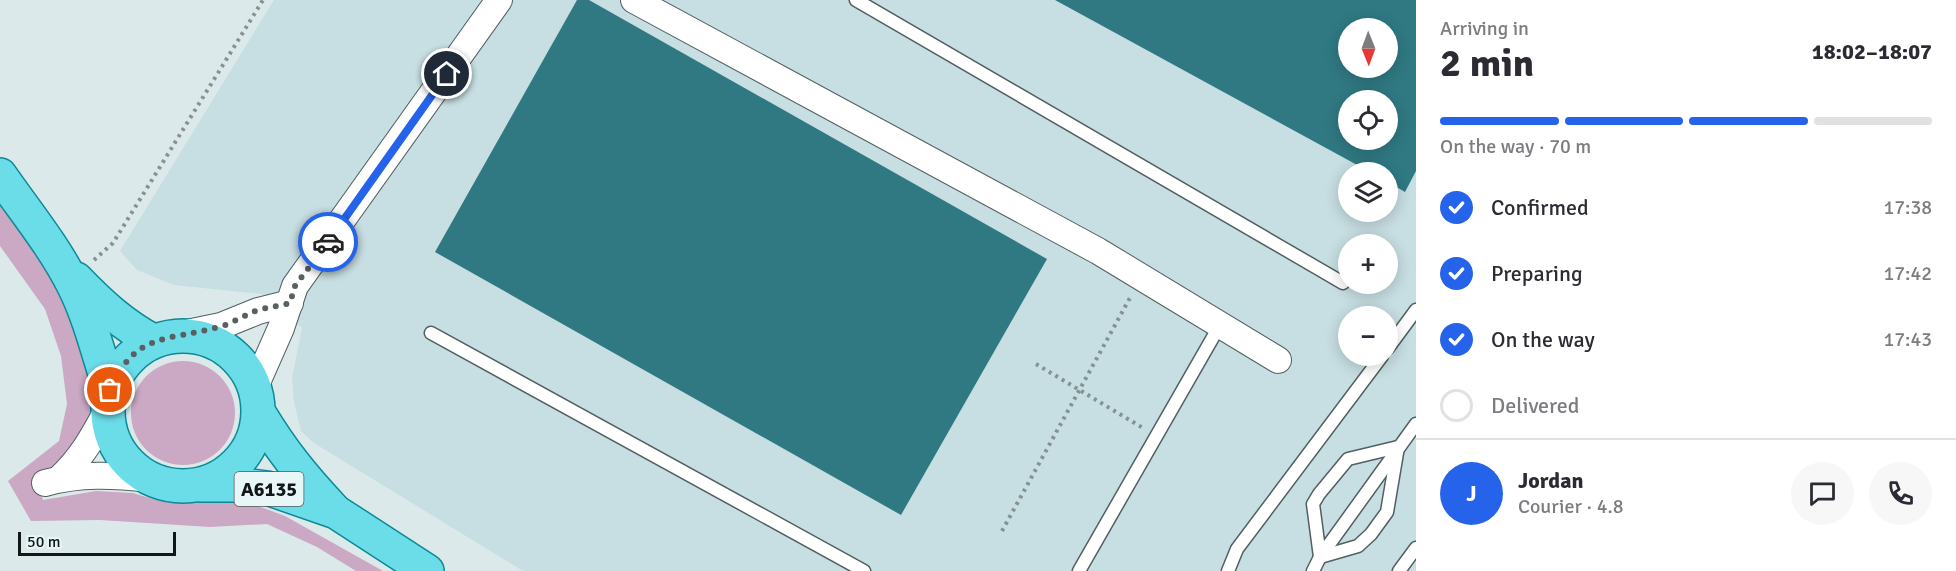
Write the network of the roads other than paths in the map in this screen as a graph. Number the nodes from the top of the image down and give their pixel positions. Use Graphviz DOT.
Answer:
graph roads {
  1 [pos="500,0"];
  2 [pos="634,0"];
  3 [pos="856,0"];
  4 [pos="0,175"];
  5 [pos="69,273"];
  6 [pos="1338,280"];
  7 [pos="290,303"];
  8 [pos="1416,310"];
  9 [pos="1220,325"];
  10 [pos="431,333"];
  11 [pos="1398,334"];
  12 [pos="165,338"];
  13 [pos="1278,360"];
  14 [pos="1374,366"];
  15 [pos="257,400"];
  16 [pos="108,401"];
  17 [pos="1416,424"];
  18 [pos="1398,447"];
  19 [pos="150,479"];
  20 [pos="199,485"];
  21 [pos="336,512"];
  22 [pos="1416,548"];
  23 [pos="1320,557"];
  24 [pos="427,571"];
  25 [pos="864,571"];
  26 [pos="1079,571"];
  27 [pos="1228,571"];
  28 [pos="1313,571"];
  29 [pos="1399,571"];
  1 -- 7 [label="street"];
  2 -- 9 [label="street"];
  3 -- 6 [label="lane"];
  4 -- 5 [label="main road, A6135"];
  5 -- 12 [label="main road, A6135"];
  5 -- 16 [label="main road, A6135"];
  7 -- 12 [label="street"];
  7 -- 15 [label="street"];
  8 -- 11 [label="lane"];
  9 -- 13 [label="street"];
  9 -- 26 [label="lane"];
  10 -- 25 [label="lane"];
  12 -- 15 [label="main road, A6135"];
  12 -- 16 [label="main road"];
  14 -- 27 [label="lane"];
  15 -- 20 [label="main road, A6135"];
  15 -- 21 [label="main road, A6135"];
  16 -- 19 [label="main road, A6135"];
  16 -- 19 [label="street"];
  17 -- 18 [label="lane"];
  18 -- 23 [label="lane"];
  18 -- 23 [label="lane"];
  18 -- 23 [label="lane"];
  19 -- 20 [label="main road, A6135"];
  20 -- 21 [label="main road, A6135"];
  21 -- 24 [label="main road, A6135"];
  22 -- 29 [label="lane"];
  23 -- 28 [label="lane"];
}
